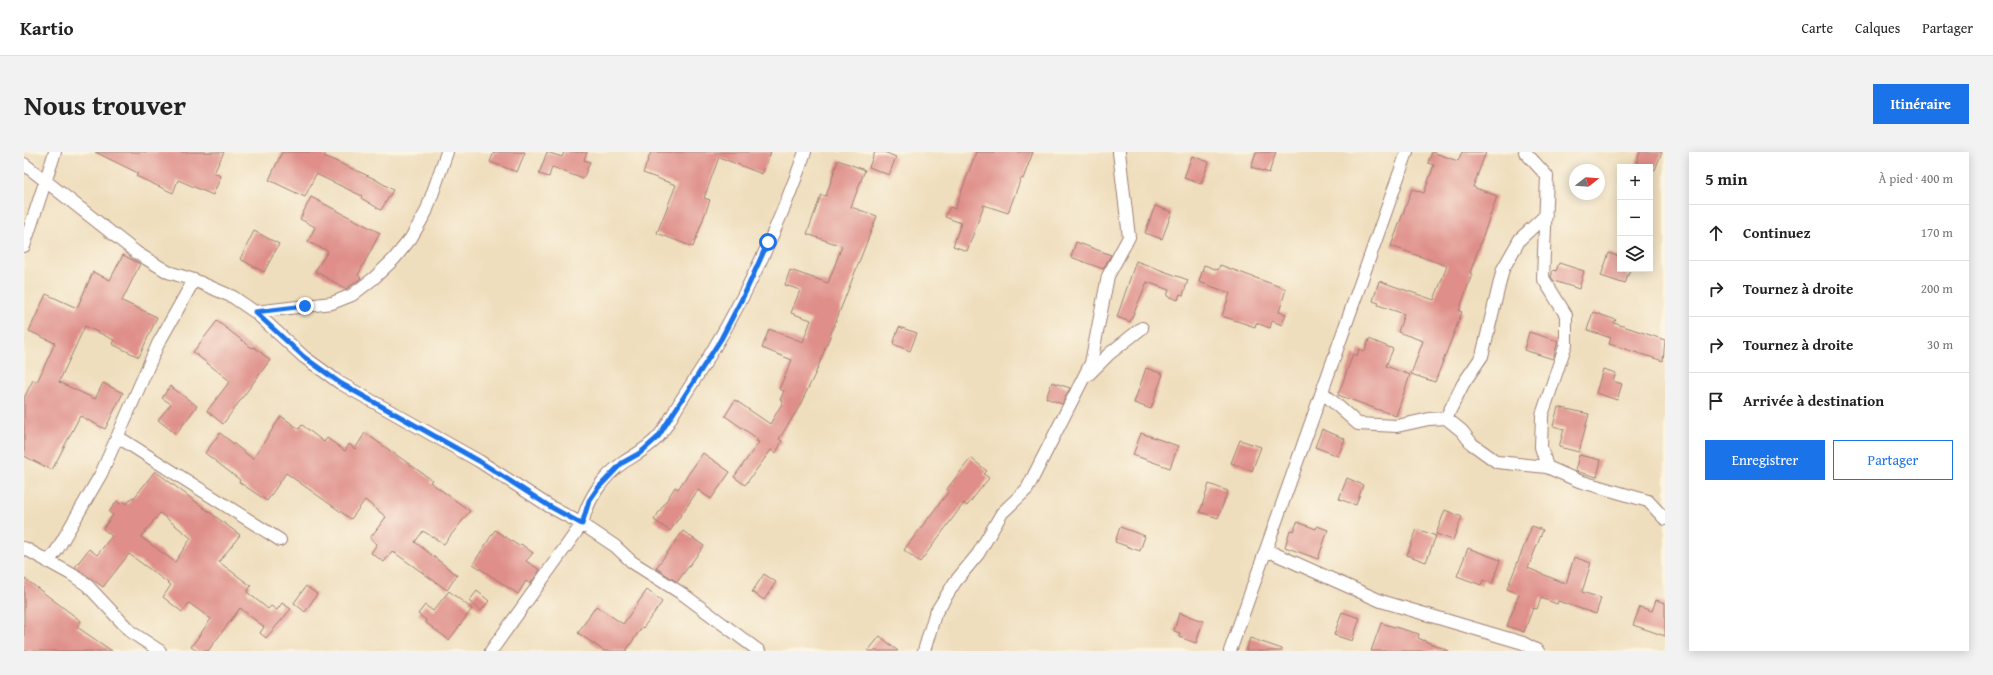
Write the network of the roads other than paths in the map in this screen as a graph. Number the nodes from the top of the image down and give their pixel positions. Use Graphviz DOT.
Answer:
graph roads {
  1 [pos="55,152"];
  2 [pos="447,152"];
  3 [pos="805,152"];
  4 [pos="1119,152"];
  5 [pos="1407,152"];
  6 [pos="1524,152"];
  7 [pos="24,164"];
  8 [pos="46,182"];
  9 [pos="1546,215"];
  10 [pos="24,246"];
  11 [pos="194,280"];
  12 [pos="255,312"];
  13 [pos="1142,328"];
  14 [pos="1083,380"];
  15 [pos="1322,392"];
  16 [pos="1446,418"];
  17 [pos="118,437"];
  18 [pos="1547,467"];
  19 [pos="1665,519"];
  20 [pos="582,524"];
  21 [pos="280,540"];
  22 [pos="24,548"];
  23 [pos="1266,550"];
  24 [pos="48,562"];
  25 [pos="160,651"];
  26 [pos="491,651"];
  27 [pos="759,651"];
  28 [pos="924,651"];
  29 [pos="1230,651"];
  30 [pos="1538,651"];
  1 -- 8 [label="street"];
  2 -- 12 [label="street"];
  3 -- 20 [label="street"];
  4 -- 14 [label="street"];
  5 -- 15 [label="street"];
  6 -- 9 [label="street"];
  7 -- 8 [label="street"];
  8 -- 10 [label="street"];
  8 -- 11 [label="street"];
  9 -- 16 [label="street"];
  9 -- 18 [label="street"];
  11 -- 12 [label="street"];
  11 -- 17 [label="street"];
  12 -- 20 [label="street"];
  13 -- 14 [label="street"];
  14 -- 28 [label="street"];
  15 -- 16 [label="street"];
  15 -- 23 [label="street"];
  16 -- 18 [label="street"];
  17 -- 21 [label="street"];
  17 -- 24 [label="street"];
  18 -- 19 [label="street"];
  20 -- 26 [label="street"];
  20 -- 27 [label="street"];
  22 -- 24 [label="street"];
  23 -- 29 [label="street"];
  23 -- 30 [label="street"];
  24 -- 25 [label="street"];
}
